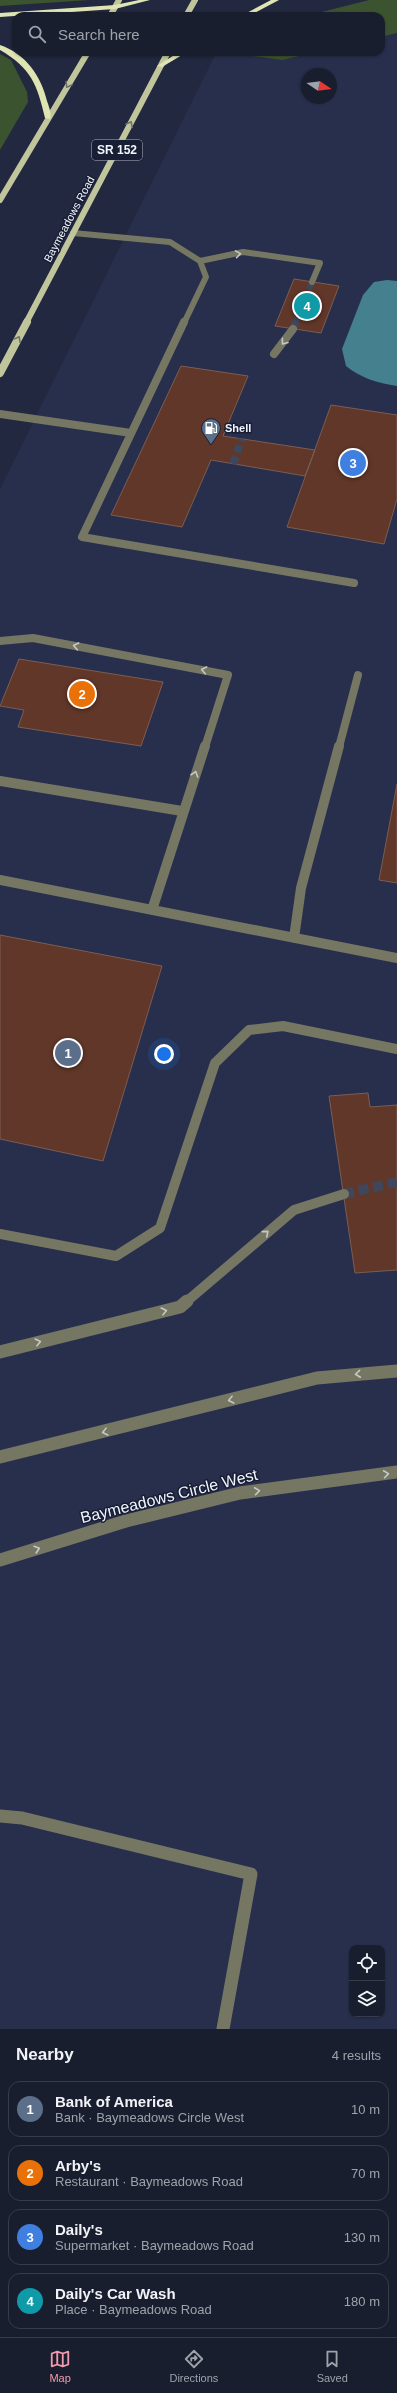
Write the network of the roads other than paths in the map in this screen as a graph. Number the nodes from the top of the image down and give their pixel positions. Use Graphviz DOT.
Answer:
graph roads {
  1 [pos="119,0"];
  2 [pos="147,0"];
  3 [pos="195,0"];
  4 [pos="276,0"];
  5 [pos="115,7"];
  6 [pos="43,12"];
  7 [pos="112,12"];
  8 [pos="188,12"];
  9 [pos="252,12"];
  10 [pos="12,14"];
  11 [pos="0,15"];
  12 [pos="0,47"];
  13 [pos="12,54"];
  14 [pos="15,56"];
  15 [pos="86,56"];
  16 [pos="166,56"];
  17 [pos="177,56"];
  18 [pos="160,66"];
  19 [pos="48,118"];
  20 [pos="0,200"];
  21 [pos="73,233"];
  22 [pos="200,261"];
  23 [pos="312,282"];
  24 [pos="293,329"];
  25 [pos="274,354"];
  26 [pos="0,373"];
  27 [pos="0,414"];
  28 [pos="131,433"];
  29 [pos="354,583"];
  30 [pos="0,641"];
  31 [pos="358,675"];
  32 [pos="0,781"];
  33 [pos="182,811"];
  34 [pos="0,880"];
  35 [pos="152,910"];
  36 [pos="294,938"];
  37 [pos="397,958"];
  38 [pos="397,1050"];
  39 [pos="344,1194"];
  40 [pos="0,1234"];
  41 [pos="0,1352"];
  42 [pos="397,1371"];
  43 [pos="0,1456"];
  44 [pos="397,1472"];
  45 [pos="0,1560"];
  46 [pos="0,1816"];
  47 [pos="223,2029"];
  1 -- 5 [label="main road"];
  2 -- 5 [label="highway"];
  3 -- 8 [label="main road"];
  4 -- 9 [label="highway"];
  5 -- 6 [label="highway"];
  5 -- 7 [label="main road"];
  10 -- 11 [label="highway"];
  12 -- 13 [label="highway"];
  14 -- 19 [label="highway"];
  15 -- 19 [label="main road, one-way"];
  16 -- 18 [label="main road, Baymeadows Road / SR 152"];
  17 -- 18 [label="highway"];
  21 -- 18 [label="main road, Baymeadows Road / SR 152, one-way"];
  19 -- 20 [label="main road"];
  21 -- 22 [label="street"];
  26 -- 21 [label="main road, Baymeadows Road / SR 152, one-way"];
  22 -- 23 [label="street, one-way"];
  22 -- 28 [label="street"];
  24 -- 25 [label="street, one-way"];
  27 -- 28 [label="street"];
  28 -- 29 [label="street"];
  33 -- 30 [label="street, one-way"];
  31 -- 36 [label="street"];
  32 -- 33 [label="street"];
  33 -- 35 [label="street"];
  34 -- 35 [label="street"];
  35 -- 36 [label="street"];
  36 -- 37 [label="street"];
  38 -- 40 [label="street"];
  41 -- 39 [label="street, one-way"];
  42 -- 43 [label="street, one-way"];
  45 -- 44 [label="street, Baymeadows Circle West, one-way"];
  46 -- 47 [label="street"];
}
